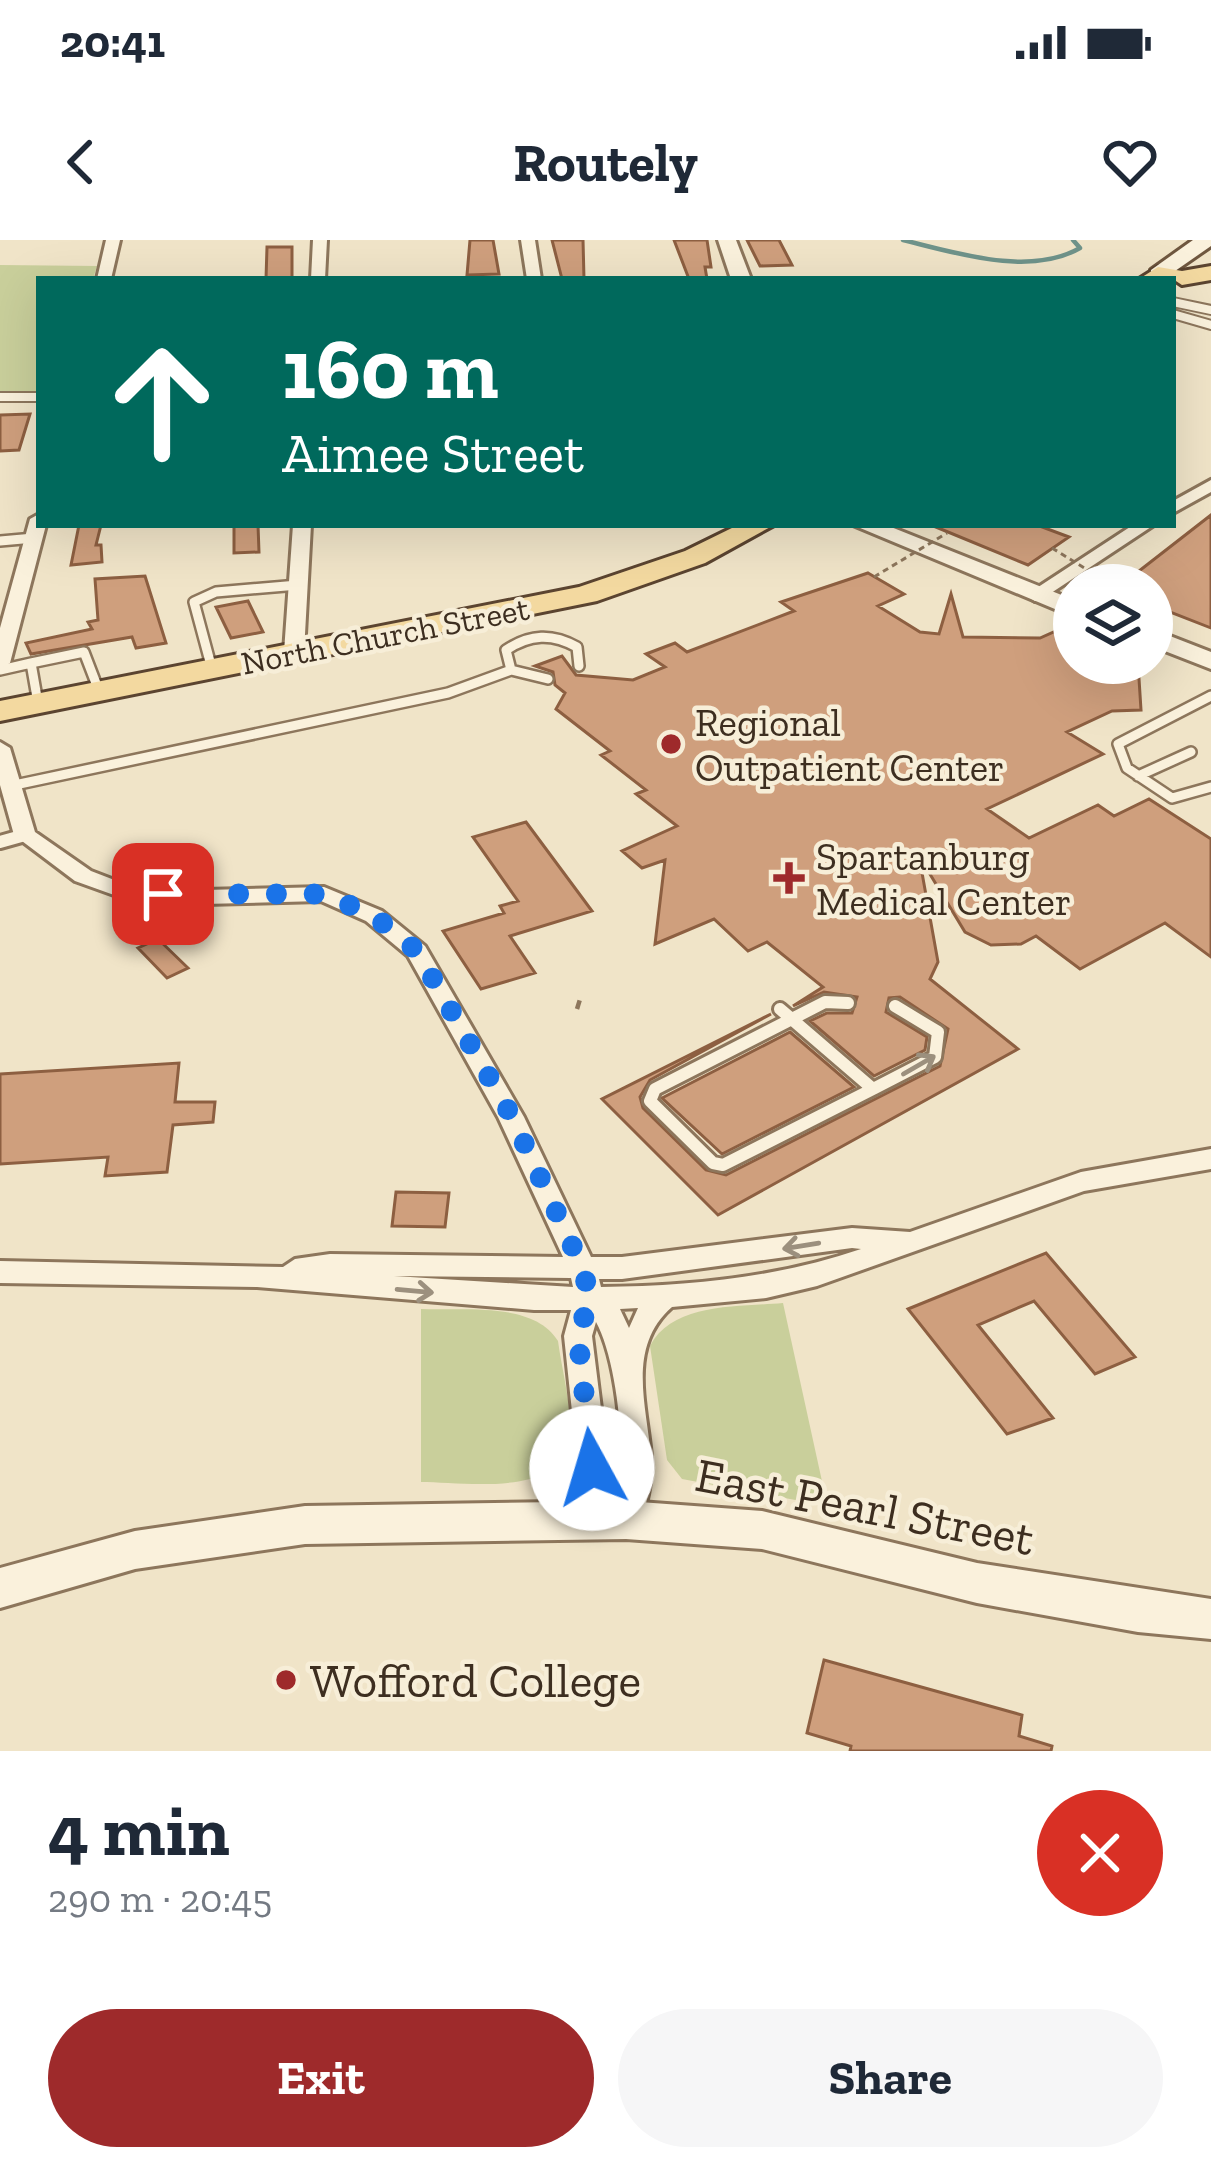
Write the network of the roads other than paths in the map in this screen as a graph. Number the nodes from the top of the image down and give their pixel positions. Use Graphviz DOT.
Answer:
graph roads {
  1 [pos="113,240"];
  2 [pos="320,240"];
  3 [pos="528,240"];
  4 [pos="727,240"];
  5 [pos="1209,241"];
  6 [pos="1181,259"];
  7 [pos="1211,272"];
  8 [pos="105,276"];
  9 [pos="318,276"];
  10 [pos="534,276"];
  11 [pos="740,276"];
  12 [pos="1165,276"];
  13 [pos="1176,278"];
  14 [pos="1176,303"];
  15 [pos="1211,310"];
  16 [pos="1176,315"];
  17 [pos="1211,325"];
  18 [pos="0,397"];
  19 [pos="36,397"];
  20 [pos="1211,485"];
  21 [pos="1181,504"];
  22 [pos="1211,507"];
  23 [pos="36,528"];
  24 [pos="302,528"];
  25 [pos="754,528"];
  26 [pos="872,528"];
  27 [pos="1141,528"];
  28 [pos="0,541"];
  29 [pos="1104,564"];
  30 [pos="298,585"];
  31 [pos="1053,602"];
  32 [pos="1173,647"];
  33 [pos="293,652"];
  34 [pos="1173,653"];
  35 [pos="31,663"];
  36 [pos="1211,665"];
  37 [pos="0,666"];
  38 [pos="579,666"];
  39 [pos="212,668"];
  40 [pos="511,670"];
  41 [pos="548,679"];
  42 [pos="99,691"];
  43 [pos="1211,696"];
  44 [pos="38,704"];
  45 [pos="0,711"];
  46 [pos="0,748"];
  47 [pos="1191,752"];
  48 [pos="1138,776"];
  49 [pos="10,786"];
  50 [pos="1211,787"];
  51 [pos="25,835"];
  52 [pos="0,842"];
  53 [pos="848,1003"];
  54 [pos="895,1006"];
  55 [pos="786,1014"];
  56 [pos="873,1089"];
  57 [pos="1211,1159"];
  58 [pos="917,1240"];
  59 [pos="582,1267"];
  60 [pos="0,1271"];
  61 [pos="257,1276"];
  62 [pos="665,1297"];
  63 [pos="590,1298"];
  64 [pos="626,1367"];
  65 [pos="626,1520"];
  66 [pos="0,1588"];
  67 [pos="1211,1619"];
  1 -- 8 [label="street"];
  2 -- 9 [label="street"];
  3 -- 10 [label="street"];
  4 -- 11 [label="street"];
  5 -- 6 [label="main road"];
  6 -- 7 [label="main road"];
  6 -- 12 [label="main road"];
  7 -- 13 [label="main road"];
  14 -- 15 [label="lane"];
  16 -- 17 [label="lane"];
  18 -- 19 [label="lane"];
  20 -- 21 [label="street"];
  21 -- 22 [label="street"];
  23 -- 28 [label="lane"];
  23 -- 37 [label="street"];
  24 -- 30 [label="street"];
  25 -- 33 [label="main road, North Church Street"];
  26 -- 31 [label="street"];
  27 -- 29 [label="street"];
  30 -- 33 [label="street"];
  30 -- 39 [label="lane"];
  32 -- 36 [label="street"];
  33 -- 39 [label="main road, North Church Street"];
  34 -- 36 [label="street"];
  35 -- 37 [label="lane"];
  35 -- 42 [label="lane"];
  35 -- 44 [label="lane"];
  38 -- 40 [label="lane"];
  39 -- 42 [label="main road, North Church Street"];
  40 -- 41 [label="lane"];
  40 -- 49 [label="lane"];
  42 -- 44 [label="main road, North Church Street"];
  43 -- 48 [label="lane"];
  44 -- 45 [label="main road, North Church Street"];
  46 -- 49 [label="street"];
  47 -- 48 [label="lane"];
  48 -- 50 [label="lane"];
  49 -- 51 [label="street"];
  51 -- 52 [label="lane"];
  51 -- 59 [label="street"];
  53 -- 55 [label="lane"];
  56 -- 54 [label="lane, one-way"];
  55 -- 56 [label="lane"];
  55 -- 56 [label="lane"];
  57 -- 58 [label="street"];
  58 -- 59 [label="street, one-way"];
  58 -- 62 [label="street"];
  59 -- 61 [label="street"];
  59 -- 63 [label="street"];
  60 -- 61 [label="street"];
  61 -- 63 [label="street, one-way"];
  62 -- 63 [label="street"];
  62 -- 64 [label="street"];
  63 -- 64 [label="street"];
  63 -- 65 [label="street"];
  64 -- 65 [label="street"];
  65 -- 66 [label="street, East Pearl Street"];
  65 -- 67 [label="street, East Pearl Street"];
}
